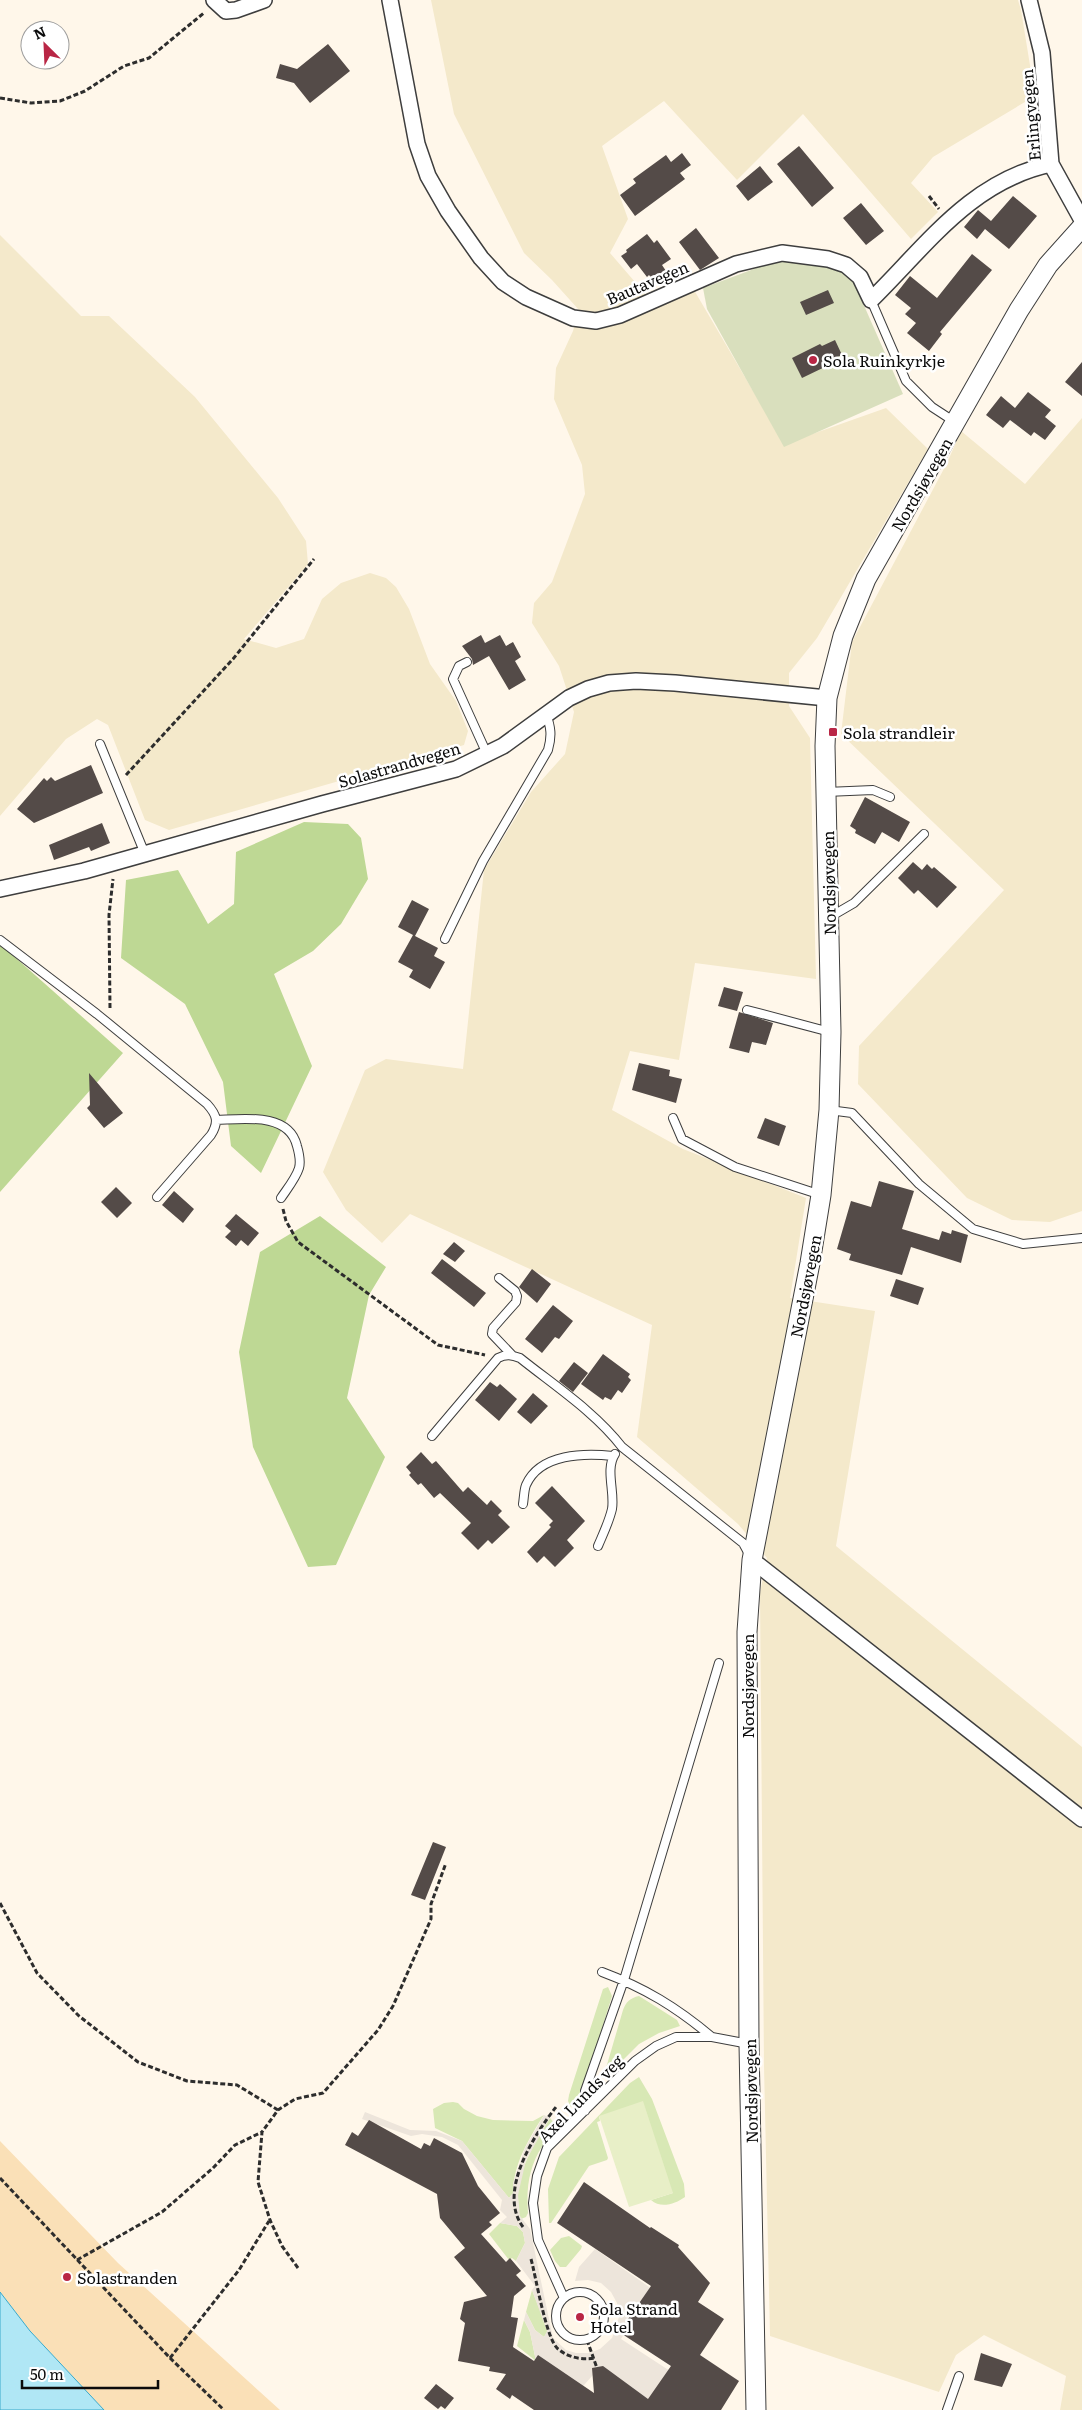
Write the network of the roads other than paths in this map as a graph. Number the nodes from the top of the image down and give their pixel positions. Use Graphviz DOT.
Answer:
graph roads {
  1 [pos="264,0"];
  2 [pos="390,0"];
  3 [pos="1029,0"];
  4 [pos="215,2"];
  5 [pos="1051,164"];
  6 [pos="1082,220"];
  7 [pos="1082,228"];
  8 [pos="871,300"];
  9 [pos="956,423"];
  10 [pos="467,662"];
  11 [pos="827,698"];
  12 [pos="546,714"];
  13 [pos="100,744"];
  14 [pos="487,754"];
  15 [pos="826,792"];
  16 [pos="890,797"];
  17 [pos="924,834"];
  18 [pos="145,854"];
  19 [pos="0,890"];
  20 [pos="828,918"];
  21 [pos="445,939"];
  22 [pos="0,940"];
  23 [pos="748,1010"];
  24 [pos="831,1032"];
  25 [pos="829,1110"];
  26 [pos="673,1118"];
  27 [pos="217,1120"];
  28 [pos="821,1195"];
  29 [pos="158,1197"];
  30 [pos="282,1198"];
  31 [pos="1082,1238"];
  32 [pos="499,1278"];
  33 [pos="512,1355"];
  34 [pos="432,1436"];
  35 [pos="622,1448"];
  36 [pos="613,1456"];
  37 [pos="522,1504"];
  38 [pos="598,1546"];
  39 [pos="752,1560"];
  40 [pos="719,1663"];
  41 [pos="1082,1819"];
  42 [pos="602,1972"];
  43 [pos="624,1980"];
  44 [pos="712,2037"];
  45 [pos="749,2044"];
  46 [pos="585,2111"];
  47 [pos="564,2298"];
  48 [pos="959,2376"];
  49 [pos="756,2410"];
  50 [pos="948,2410"];
  1 -- 4 [label="street"];
  2 -- 8 [label="street, Bautavegen"];
  3 -- 5 [label="street, Erlingvegen"];
  5 -- 6 [label="street, Erlingvegen"];
  5 -- 8 [label="street"];
  7 -- 9 [label="street, Nordsjøvegen"];
  8 -- 9 [label="lane"];
  9 -- 11 [label="street, Nordsjøvegen"];
  10 -- 14 [label="lane"];
  11 -- 12 [label="street, Solastrandvegen"];
  11 -- 15 [label="street, Nordsjøvegen"];
  12 -- 14 [label="street, Solastrandvegen"];
  12 -- 21 [label="lane"];
  13 -- 18 [label="lane"];
  14 -- 18 [label="street, Solastrandvegen"];
  15 -- 16 [label="lane"];
  15 -- 20 [label="street, Nordsjøvegen"];
  17 -- 20 [label="lane"];
  18 -- 19 [label="street, Solastrandvegen"];
  20 -- 24 [label="street, Nordsjøvegen"];
  22 -- 27 [label="lane"];
  23 -- 24 [label="lane"];
  24 -- 25 [label="street, Nordsjøvegen"];
  25 -- 28 [label="street, Nordsjøvegen"];
  25 -- 31 [label="lane"];
  26 -- 28 [label="lane"];
  27 -- 29 [label="lane"];
  27 -- 30 [label="lane"];
  28 -- 39 [label="street, Nordsjøvegen"];
  32 -- 33 [label="lane"];
  33 -- 34 [label="lane"];
  33 -- 35 [label="lane"];
  35 -- 36 [label="lane"];
  35 -- 39 [label="lane"];
  36 -- 37 [label="lane"];
  36 -- 38 [label="lane"];
  39 -- 41 [label="street"];
  39 -- 45 [label="street, Nordsjøvegen"];
  40 -- 43 [label="lane"];
  42 -- 43 [label="lane"];
  43 -- 44 [label="lane"];
  43 -- 46 [label="lane"];
  44 -- 45 [label="lane, Axel Lunds veg"];
  44 -- 46 [label="lane, Axel Lunds veg"];
  45 -- 49 [label="street, Nordsjøvegen"];
  46 -- 47 [label="lane, Axel Lunds veg"];
  47 -- 47 [label="lane"];
  48 -- 50 [label="lane"];
}
